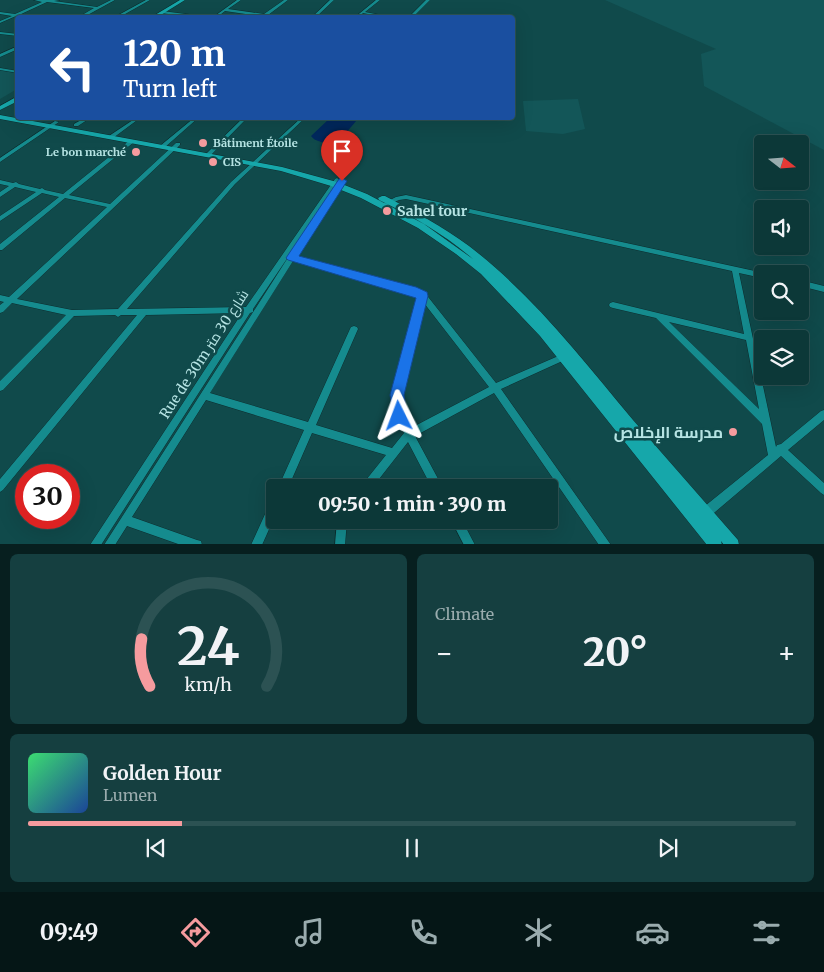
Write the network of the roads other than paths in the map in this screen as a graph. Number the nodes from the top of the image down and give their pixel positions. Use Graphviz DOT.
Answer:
graph roads {
  1 [pos="36,0"];
  2 [pos="58,0"];
  3 [pos="113,0"];
  4 [pos="148,0"];
  5 [pos="183,0"];
  6 [pos="188,0"];
  7 [pos="239,0"];
  8 [pos="286,0"];
  9 [pos="332,0"];
  10 [pos="378,0"];
  11 [pos="428,0"];
  12 [pos="47,1"];
  13 [pos="98,8"];
  14 [pos="224,10"];
  15 [pos="164,12"];
  16 [pos="362,12"];
  17 [pos="0,13"];
  18 [pos="15,15"];
  19 [pos="16,15"];
  20 [pos="84,15"];
  21 [pos="120,15"];
  22 [pos="158,15"];
  23 [pos="161,15"];
  24 [pos="188,15"];
  25 [pos="216,15"];
  26 [pos="266,15"];
  27 [pos="315,15"];
  28 [pos="358,15"];
  29 [pos="378,15"];
  30 [pos="412,15"];
  31 [pos="0,22"];
  32 [pos="0,33"];
  33 [pos="8,34"];
  34 [pos="15,35"];
  35 [pos="0,37"];
  36 [pos="15,48"];
  37 [pos="0,56"];
  38 [pos="0,69"];
  39 [pos="15,71"];
  40 [pos="15,95"];
  41 [pos="15,100"];
  42 [pos="0,103"];
  43 [pos="0,108"];
  44 [pos="0,113"];
  45 [pos="15,116"];
  46 [pos="0,117"];
  47 [pos="15,119"];
  48 [pos="23,120"];
  49 [pos="41,120"];
  50 [pos="85,120"];
  51 [pos="135,120"];
  52 [pos="194,120"];
  53 [pos="243,120"];
  54 [pos="301,120"];
  55 [pos="54,124"];
  56 [pos="76,126"];
  57 [pos="114,135"];
  58 [pos="132,141"];
  59 [pos="170,146"];
  60 [pos="210,153"];
  61 [pos="0,160"];
  62 [pos="256,161"];
  63 [pos="0,182"];
  64 [pos="338,183"];
  65 [pos="16,184"];
  66 [pos="42,190"];
  67 [pos="64,195"];
  68 [pos="0,196"];
  69 [pos="386,204"];
  70 [pos="112,206"];
  71 [pos="0,219"];
  72 [pos="0,248"];
  73 [pos="292,258"];
  74 [pos="735,269"];
  75 [pos="754,273"];
  76 [pos="809,285"];
  77 [pos="824,288"];
  78 [pos="422,296"];
  79 [pos="0,298"];
  80 [pos="10,300"];
  81 [pos="613,304"];
  82 [pos="0,310"];
  83 [pos="253,311"];
  84 [pos="144,312"];
  85 [pos="72,313"];
  86 [pos="118,314"];
  87 [pos="658,316"];
  88 [pos="354,329"];
  89 [pos="749,338"];
  90 [pos="568,355"];
  91 [pos="0,387"];
  92 [pos="495,388"];
  93 [pos="204,395"];
  94 [pos="824,414"];
  95 [pos="766,422"];
  96 [pos="310,428"];
  97 [pos="409,434"];
  98 [pos="777,452"];
  99 [pos="393,453"];
  100 [pos="287,479"];
  101 [pos="372,479"];
  102 [pos="433,479"];
  103 [pos="0,487"];
  104 [pos="824,490"];
  105 [pos="705,512"];
  106 [pos="125,520"];
  107 [pos="696,521"];
  108 [pos="266,523"];
  109 [pos="341,529"];
  110 [pos="461,529"];
  111 [pos="95,544"];
  112 [pos="109,544"];
  113 [pos="197,544"];
  114 [pos="256,544"];
  115 [pos="340,544"];
  116 [pos="470,544"];
  117 [pos="606,544"];
  118 [pos="716,544"];
  119 [pos="733,544"];
  1 -- 12 [label="street"];
  2 -- 12 [label="street"];
  3 -- 13 [label="street"];
  4 -- 21 [label="street"];
  5 -- 15 [label="main road"];
  6 -- 15 [label="main road"];
  7 -- 14 [label="street"];
  8 -- 26 [label="street"];
  9 -- 27 [label="street"];
  10 -- 16 [label="street"];
  11 -- 30 [label="street"];
  12 -- 13 [label="street"];
  12 -- 19 [label="street"];
  13 -- 20 [label="street"];
  14 -- 25 [label="street"];
  14 -- 26 [label="street"];
  15 -- 22 [label="main road"];
  15 -- 23 [label="main road"];
  15 -- 24 [label="street"];
  16 -- 28 [label="street"];
  16 -- 29 [label="street"];
  17 -- 19 [label="street"];
  18 -- 31 [label="street"];
  32 -- 33 [label="street"];
  33 -- 34 [label="street"];
  33 -- 35 [label="street"];
  36 -- 37 [label="street"];
  38 -- 39 [label="street"];
  40 -- 42 [label="main road"];
  41 -- 43 [label="main road"];
  44 -- 45 [label="main road"];
  46 -- 47 [label="main road"];
  48 -- 55 [label="main road"];
  49 -- 55 [label="main road"];
  50 -- 56 [label="street"];
  51 -- 57 [label="street"];
  52 -- 59 [label="street"];
  53 -- 60 [label="street"];
  54 -- 62 [label="street"];
  55 -- 56 [label="main road"];
  55 -- 57 [label="main road"];
  55 -- 61 [label="street"];
  56 -- 57 [label="main road"];
  57 -- 58 [label="main road"];
  57 -- 59 [label="main road"];
  58 -- 59 [label="main road"];
  58 -- 67 [label="street"];
  59 -- 60 [label="main road"];
  59 -- 70 [label="street"];
  60 -- 62 [label="main road"];
  62 -- 64 [label="main road"];
  62 -- 86 [label="street"];
  63 -- 65 [label="street"];
  64 -- 69 [label="main road"];
  64 -- 73 [label="street, Rue de 30m شارع 30 متر"];
  64 -- 83 [label="street, Rue de 30m شارع 30 متر"];
  65 -- 66 [label="street"];
  65 -- 68 [label="street"];
  66 -- 67 [label="street"];
  66 -- 71 [label="street"];
  67 -- 70 [label="street"];
  67 -- 72 [label="street"];
  69 -- 74 [label="street"];
  69 -- 90 [label="main road"];
  70 -- 80 [label="street"];
  73 -- 78 [label="street"];
  73 -- 83 [label="street, Rue de 30m شارع 30 متر"];
  74 -- 75 [label="street"];
  74 -- 89 [label="street"];
  76 -- 77 [label="street"];
  78 -- 92 [label="street"];
  78 -- 97 [label="street"];
  79 -- 80 [label="street"];
  80 -- 82 [label="street"];
  80 -- 85 [label="street"];
  81 -- 87 [label="street"];
  83 -- 84 [label="street"];
  83 -- 93 [label="street, Rue de 30m شارع 30 متر"];
  83 -- 111 [label="street, Rue de 30m شارع 30 متر"];
  84 -- 86 [label="street"];
  84 -- 103 [label="street"];
  85 -- 86 [label="street"];
  85 -- 91 [label="street"];
  87 -- 89 [label="street"];
  87 -- 95 [label="street"];
  88 -- 96 [label="street"];
  89 -- 95 [label="street"];
  90 -- 92 [label="street"];
  90 -- 105 [label="main road"];
  90 -- 107 [label="main road"];
  92 -- 97 [label="street"];
  92 -- 117 [label="street"];
  93 -- 96 [label="street"];
  93 -- 106 [label="street, Rue de 30m شارع 30 متر"];
  94 -- 98 [label="street"];
  95 -- 98 [label="street"];
  96 -- 99 [label="street"];
  96 -- 100 [label="street"];
  97 -- 99 [label="street"];
  97 -- 102 [label="street"];
  98 -- 104 [label="street"];
  98 -- 105 [label="street"];
  99 -- 101 [label="street"];
  105 -- 107 [label="street"];
  105 -- 119 [label="main road"];
  106 -- 112 [label="street, Rue de 30m شارع 30 متر"];
  106 -- 113 [label="street"];
  107 -- 118 [label="main road"];
  108 -- 114 [label="street"];
  109 -- 115 [label="street"];
  110 -- 116 [label="street"];
}
